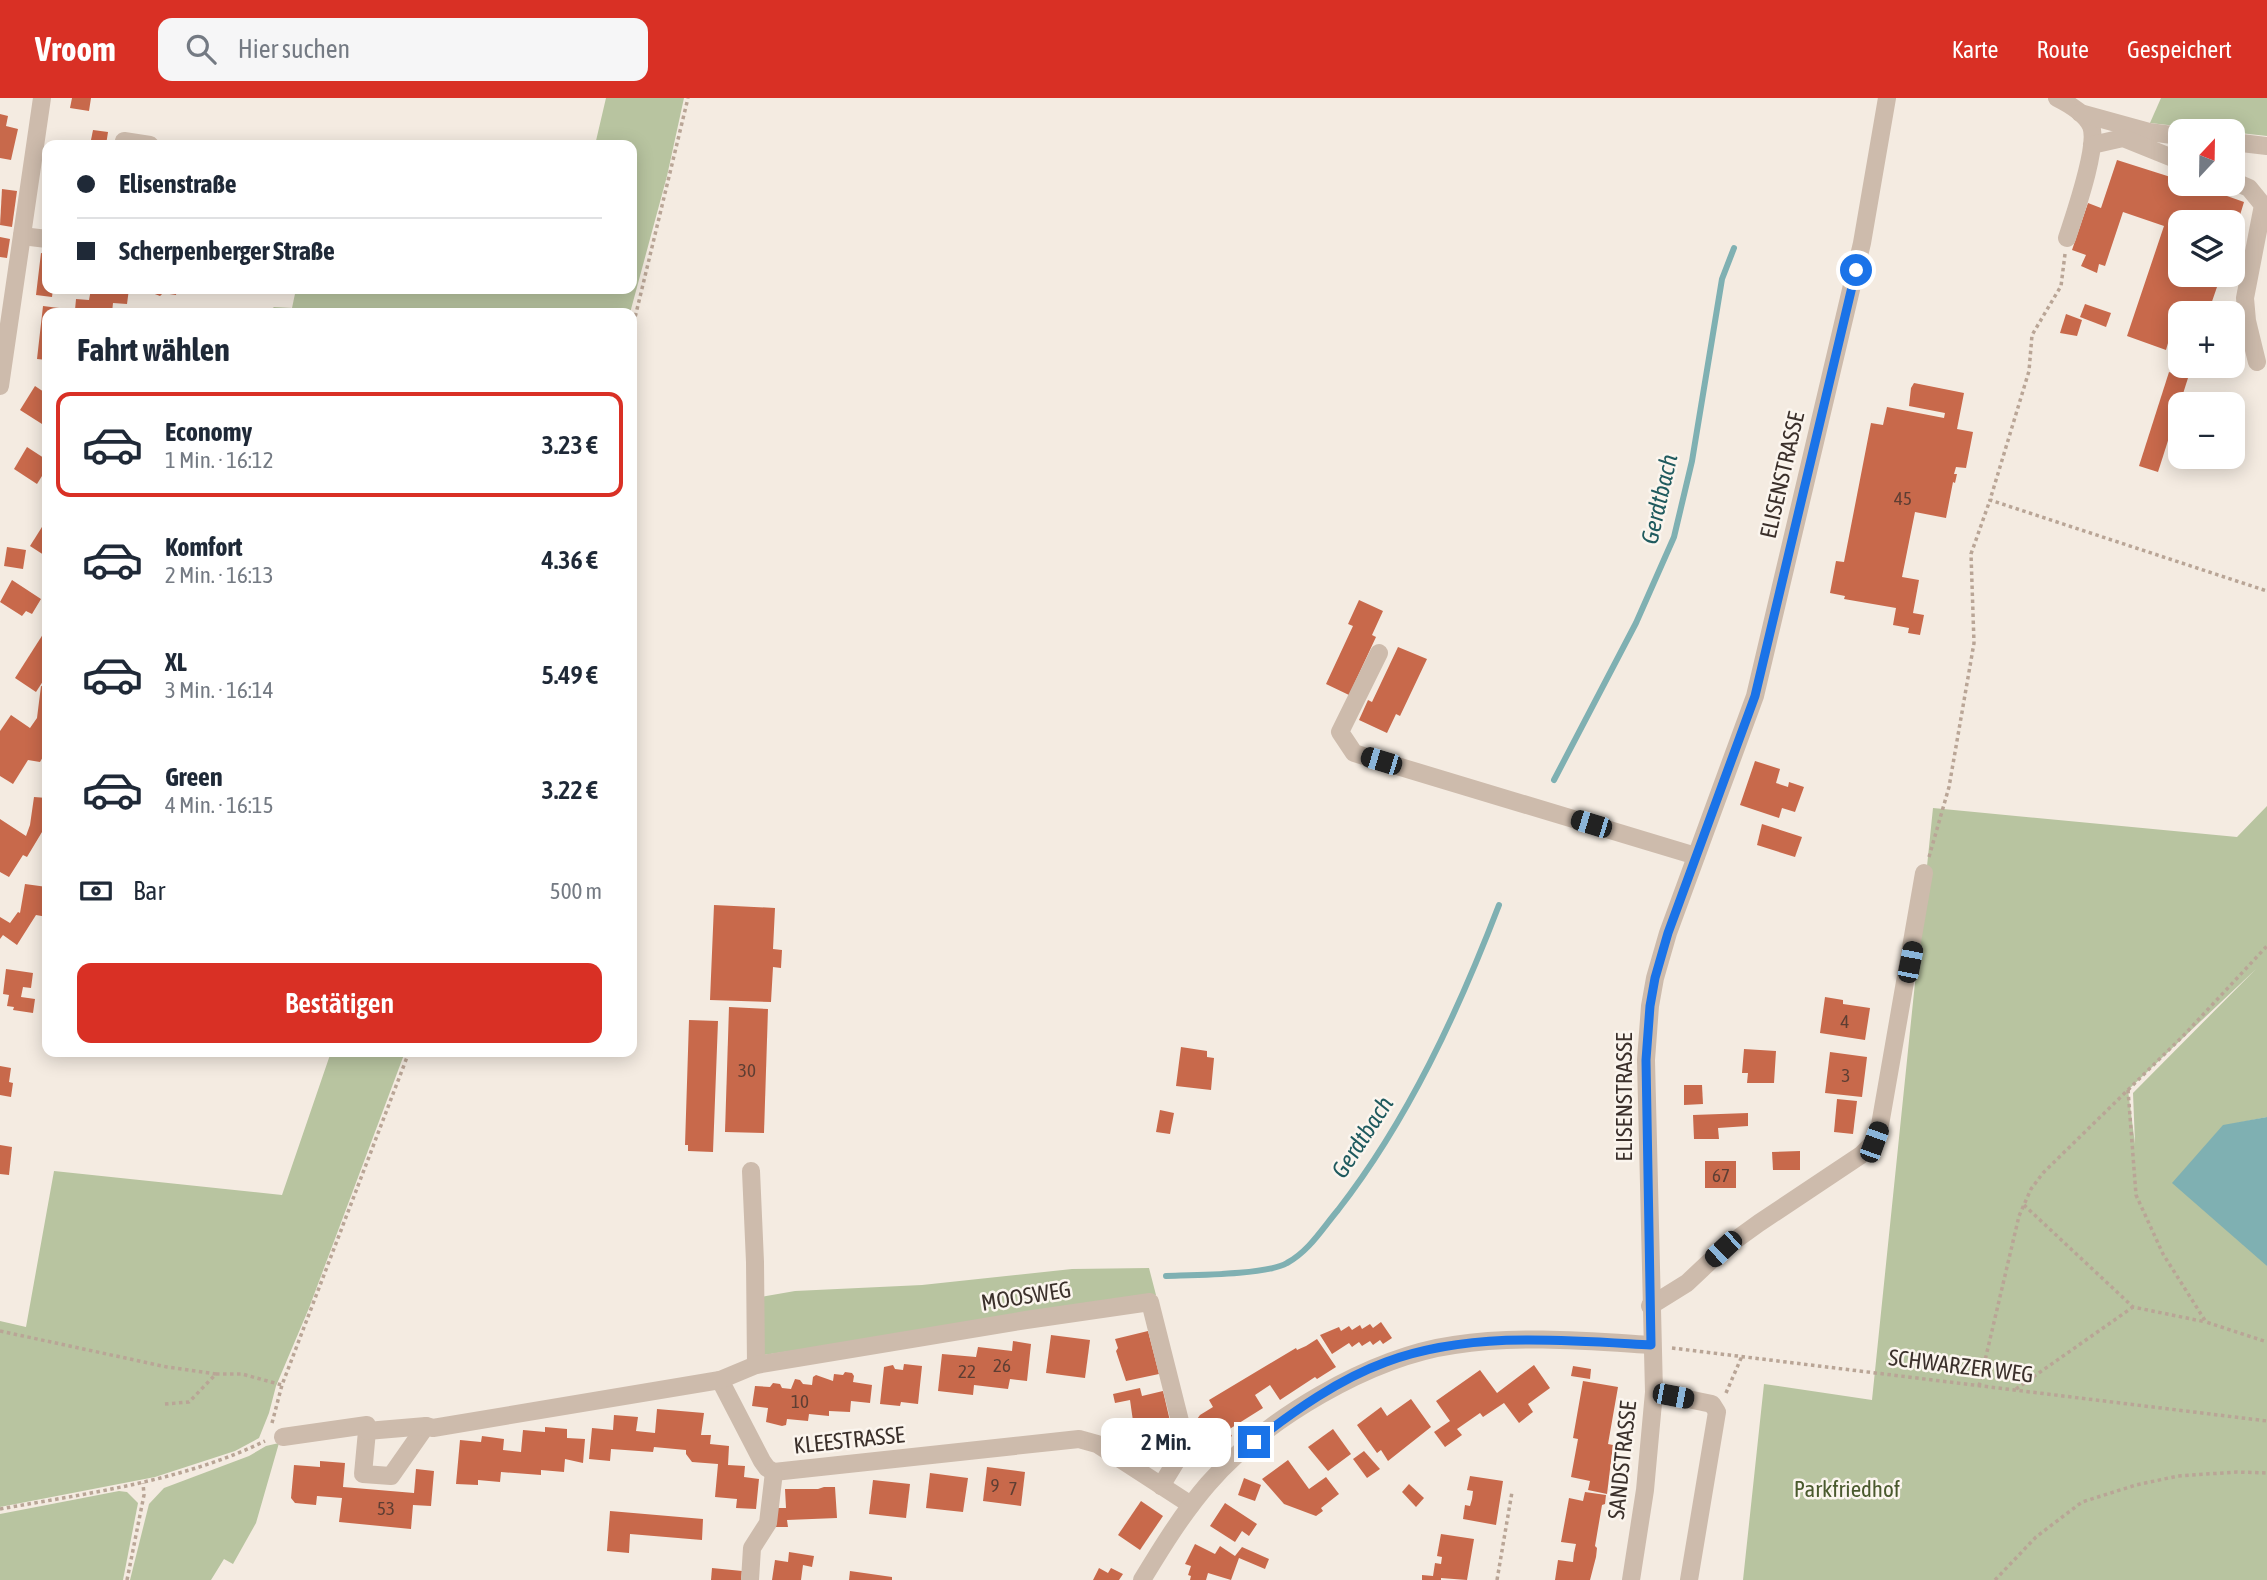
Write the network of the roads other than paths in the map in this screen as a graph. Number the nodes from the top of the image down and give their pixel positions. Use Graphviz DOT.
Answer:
graph roads {
  1 [pos="42,98"];
  2 [pos="1887,98"];
  3 [pos="2057,98"];
  4 [pos="2080,113"];
  5 [pos="2168,134"];
  6 [pos="2245,143"];
  7 [pos="2092,145"];
  8 [pos="2267,146"];
  9 [pos="2168,156"];
  10 [pos="2245,186"];
  11 [pos="22,236"];
  12 [pos="42,238"];
  13 [pos="2067,238"];
  14 [pos="6,306"];
  15 [pos="2256,362"];
  16 [pos="0,386"];
  17 [pos="1379,653"];
  18 [pos="1696,856"];
  19 [pos="1924,873"];
  20 [pos="751,1171"];
  21 [pos="1650,1306"];
  22 [pos="1651,1345"];
  23 [pos="756,1365"];
  24 [pos="720,1380"];
  25 [pos="1654,1392"];
  26 [pos="426,1426"];
  27 [pos="367,1431"];
  28 [pos="276,1438"];
  29 [pos="774,1472"];
  30 [pos="1161,1486"];
  31 [pos="1191,1505"];
  32 [pos="750,1580"];
  33 [pos="1142,1580"];
  34 [pos="1631,1580"];
  35 [pos="1689,1580"];
  1 -- 11 [label="street"];
  2 -- 18 [label="street, ELISENSTRASSE"];
  3 -- 4 [label="street"];
  4 -- 5 [label="street"];
  4 -- 7 [label="street"];
  6 -- 8 [label="street"];
  7 -- 9 [label="street"];
  7 -- 13 [label="street"];
  10 -- 15 [label="street"];
  11 -- 12 [label="street"];
  11 -- 14 [label="street"];
  14 -- 16 [label="street"];
  17 -- 18 [label="street"];
  18 -- 21 [label="street, ELISENSTRASSE"];
  19 -- 21 [label="street"];
  20 -- 23 [label="street"];
  21 -- 22 [label="street, ELISENSTRASSE"];
  22 -- 25 [label="street, SANDSTRASSE"];
  22 -- 31 [label="street"];
  23 -- 24 [label="street, MOOSWEG"];
  23 -- 30 [label="street, MOOSWEG"];
  24 -- 26 [label="street"];
  24 -- 29 [label="street, KLEESTRASSE"];
  25 -- 34 [label="street, SANDSTRASSE"];
  25 -- 35 [label="street"];
  26 -- 27 [label="street"];
  26 -- 27 [label="street"];
  27 -- 28 [label="street"];
  29 -- 30 [label="street, KLEESTRASSE"];
  29 -- 32 [label="street"];
  30 -- 31 [label="street, KLEESTRASSE"];
  31 -- 33 [label="street"];
}
